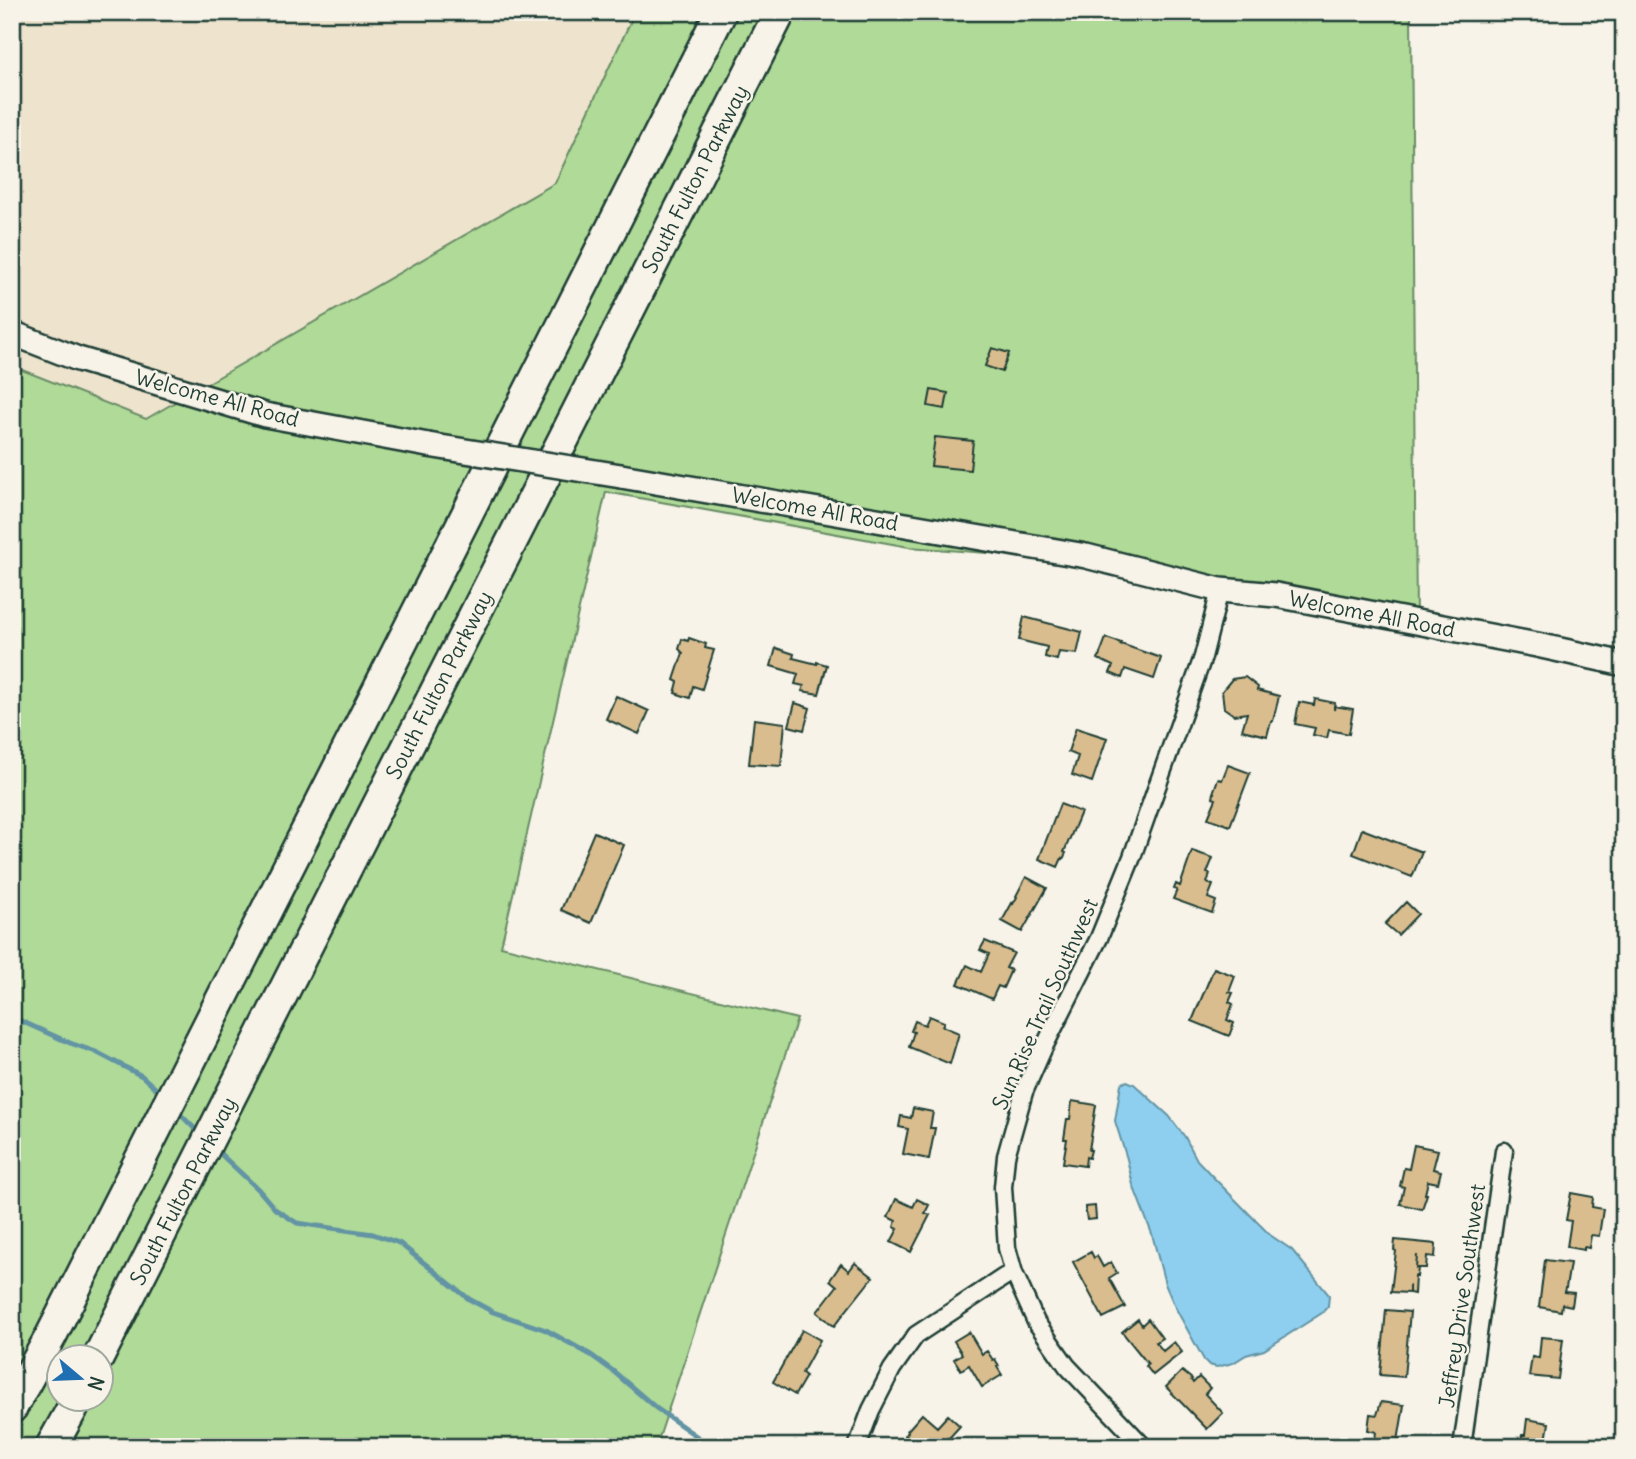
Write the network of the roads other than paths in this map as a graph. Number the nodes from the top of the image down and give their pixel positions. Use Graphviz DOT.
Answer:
graph roads {
  1 [pos="721,12"];
  2 [pos="780,12"];
  3 [pos="12,334"];
  4 [pos="1220,590"];
  5 [pos="1624,664"];
  6 [pos="1504,1152"];
  7 [pos="1014,1273"];
  8 [pos="52,1334"];
  9 [pos="106,1344"];
  10 [pos="12,1395"];
  11 [pos="12,1407"];
  12 [pos="69,1414"];
  13 [pos="70,1414"];
  14 [pos="51,1447"];
  15 [pos="56,1447"];
  16 [pos="857,1447"];
  17 [pos="1144,1447"];
  18 [pos="1462,1447"];
  1 -- 8 [label="highway"];
  2 -- 9 [label="highway, South Fulton Parkway"];
  3 -- 4 [label="street, Welcome All Road, bridge"];
  4 -- 5 [label="street, Welcome All Road"];
  4 -- 7 [label="street, Sun Rise Trail Southwest"];
  6 -- 18 [label="street, Jeffrey Drive Southwest"];
  7 -- 16 [label="street"];
  7 -- 17 [label="street, Sun Rise Trail Southwest"];
  8 -- 10 [label="highway"];
  8 -- 11 [label="highway"];
  12 -- 14 [label="highway"];
  13 -- 15 [label="highway"];
}
